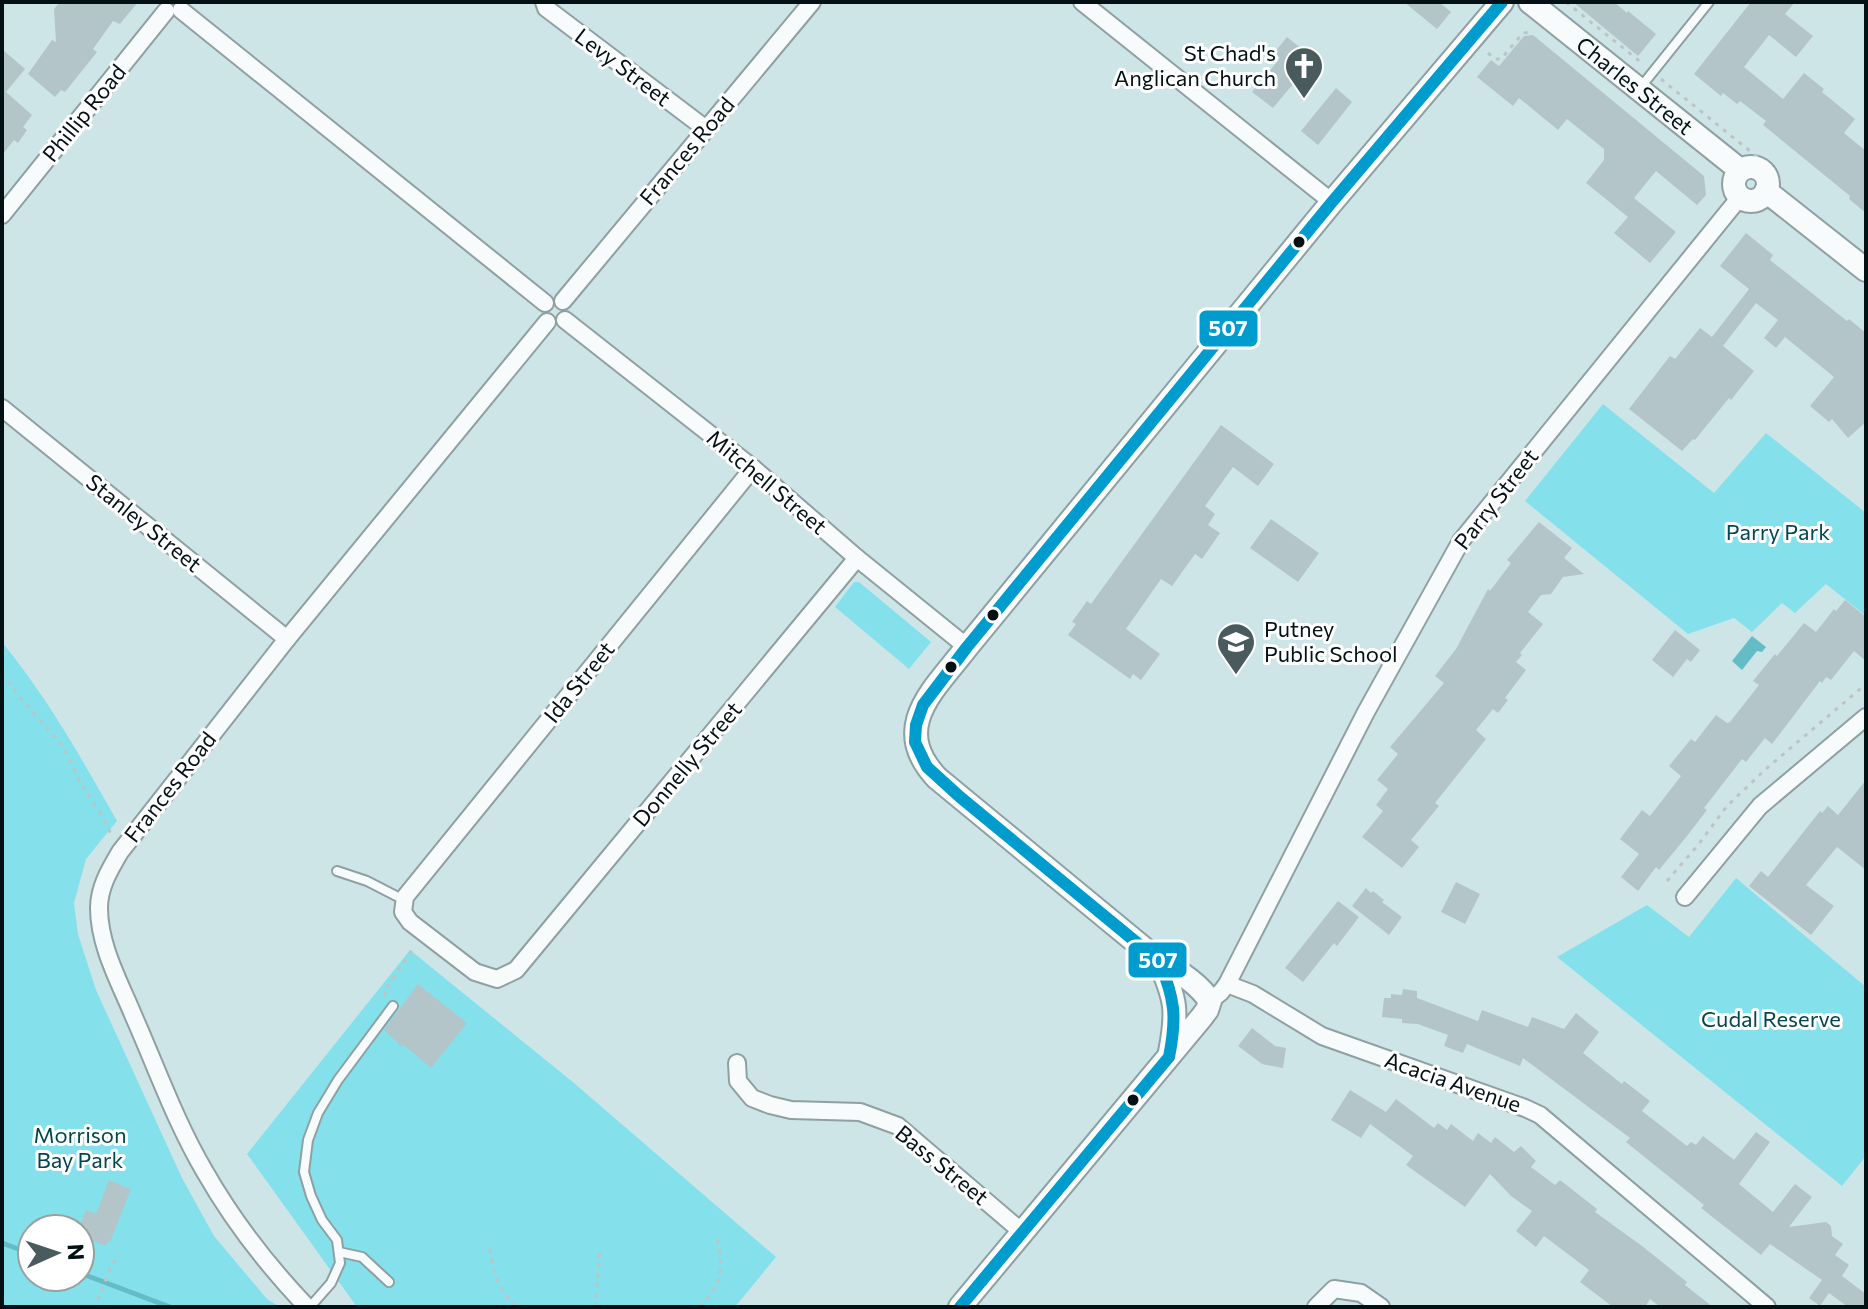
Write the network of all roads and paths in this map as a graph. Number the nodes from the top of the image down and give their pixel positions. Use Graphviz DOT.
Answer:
graph roads {
  1 [pos="544,2"];
  2 [pos="812,2"];
  3 [pos="1082,2"];
  4 [pos="1502,2"];
  5 [pos="1530,2"];
  6 [pos="1709,2"];
  7 [pos="174,6"];
  8 [pos="1534,32"];
  9 [pos="1488,53"];
  10 [pos="1640,89"];
  11 [pos="706,129"];
  12 [pos="1740,170"];
  13 [pos="1766,191"];
  14 [pos="1740,197"];
  15 [pos="1332,202"];
  16 [pos="2,215"];
  17 [pos="1866,270"];
  18 [pos="563,301"];
  19 [pos="545,303"];
  20 [pos="565,320"];
  21 [pos="547,322"];
  22 [pos="2,408"];
  23 [pos="753,468"];
  24 [pos="857,558"];
  25 [pos="287,639"];
  26 [pos="967,647"];
  27 [pos="2,673"];
  28 [pos="1866,684"];
  29 [pos="1866,717"];
  30 [pos="120,852"];
  31 [pos="337,871"];
  32 [pos="1667,881"];
  33 [pos="1685,897"];
  34 [pos="404,898"];
  35 [pos="412,950"];
  36 [pos="1159,961"];
  37 [pos="1227,984"];
  38 [pos="384,992"];
  39 [pos="1210,1001"];
  40 [pos="393,1006"];
  41 [pos="1169,1057"];
  42 [pos="737,1063"];
  43 [pos="1022,1232"];
  44 [pos="717,1237"];
  45 [pos="490,1249"];
  46 [pos="339,1252"];
  47 [pos="600,1252"];
  48 [pos="119,1254"];
  49 [pos="389,1282"];
  50 [pos="98,1300"];
  51 [pos="512,1305"];
  52 [pos="308,1307"];
  53 [pos="517,1307"];
  54 [pos="595,1307"];
  55 [pos="700,1307"];
  56 [pos="960,1307"];
  57 [pos="1316,1307"];
  58 [pos="1381,1307"];
  59 [pos="1767,1307"];
  1 -- 11 [label="street, Levy Street"];
  2 -- 11 [label="street, Frances Road"];
  3 -- 15 [label="street"];
  4 -- 15 [label="street"];
  5 -- 10 [label="street, Charles Street"];
  6 -- 10 [label="lane"];
  7 -- 16 [label="street, Phillip Road"];
  7 -- 19 [label="street"];
  8 -- 9 [label="path"];
  10 -- 12 [label="street, Charles Street"];
  11 -- 18 [label="street, Frances Road"];
  12 -- 13 [label="street"];
  12 -- 14 [label="street"];
  13 -- 14 [label="street"];
  13 -- 17 [label="street"];
  14 -- 37 [label="street, Parry Street"];
  15 -- 26 [label="street"];
  18 -- 19 [label="street"];
  18 -- 20 [label="street"];
  19 -- 21 [label="street"];
  20 -- 21 [label="street"];
  20 -- 23 [label="street, Mitchell Street"];
  21 -- 25 [label="street, Frances Road"];
  22 -- 25 [label="street, Stanley Street"];
  23 -- 24 [label="street, Mitchell Street"];
  23 -- 34 [label="street, Ida Street"];
  24 -- 26 [label="street, Mitchell Street"];
  24 -- 34 [label="street, Donnelly Street"];
  25 -- 30 [label="street, Frances Road"];
  26 -- 36 [label="street"];
  27 -- 30 [label="path"];
  28 -- 32 [label="path"];
  29 -- 33 [label="street"];
  30 -- 52 [label="street, Frances Road"];
  31 -- 34 [label="lane"];
  35 -- 38 [label="path"];
  36 -- 39 [label="street"];
  36 -- 41 [label="street"];
  37 -- 39 [label="street, Parry Street"];
  37 -- 59 [label="street, Acacia Avenue"];
  39 -- 41 [label="street"];
  40 -- 46 [label="lane"];
  41 -- 43 [label="street"];
  42 -- 43 [label="street, Bass Street"];
  43 -- 56 [label="street"];
  44 -- 55 [label="path"];
  45 -- 51 [label="path"];
  46 -- 49 [label="lane"];
  46 -- 52 [label="lane"];
  47 -- 54 [label="path"];
  48 -- 50 [label="path"];
  51 -- 53 [label="path"];
  57 -- 58 [label="street"];
}
